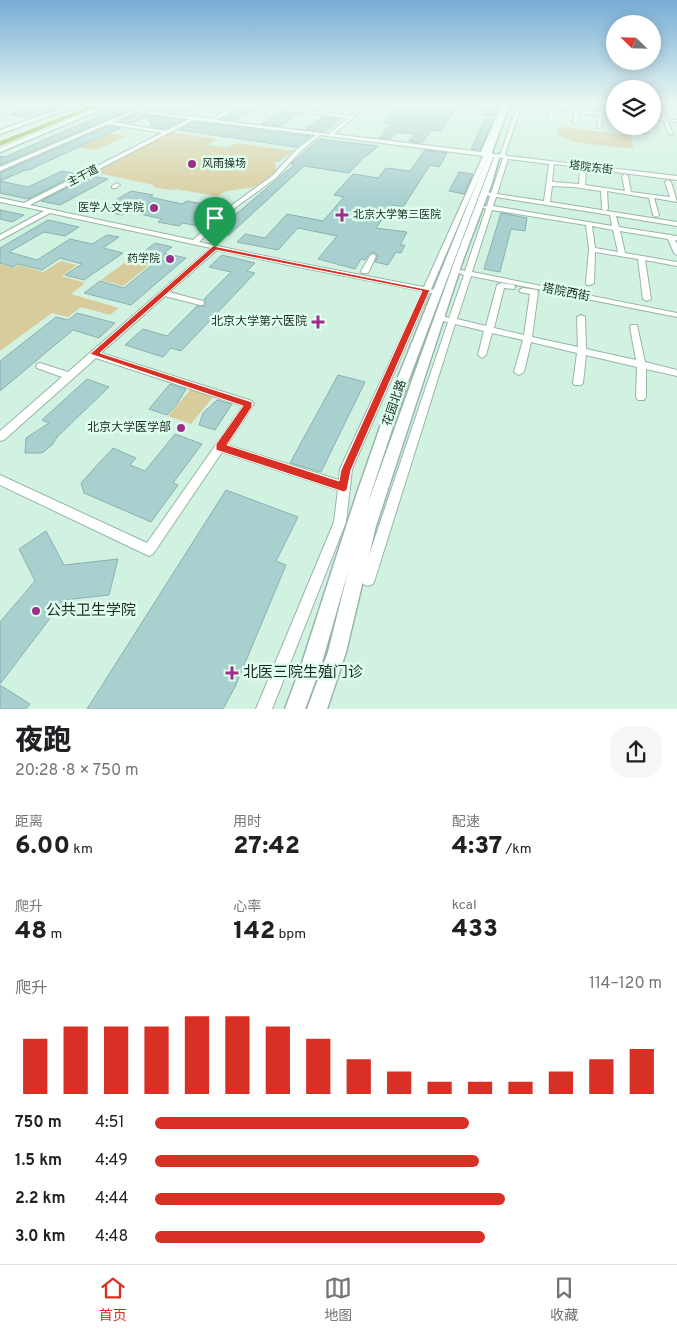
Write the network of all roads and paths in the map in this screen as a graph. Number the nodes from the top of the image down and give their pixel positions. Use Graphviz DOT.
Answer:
graph roads {
  1 [pos="17,137"];
  2 [pos="31,137"];
  3 [pos="73,137"];
  4 [pos="157,137"];
  5 [pos="315,137"];
  6 [pos="338,137"];
  7 [pos="490,137"];
  8 [pos="494,137"];
  9 [pos="502,137"];
  10 [pos="508,137"];
  11 [pos="0,144"];
  12 [pos="0,150"];
  13 [pos="495,156"];
  14 [pos="552,162"];
  15 [pos="0,169"];
  16 [pos="583,170"];
  17 [pos="625,176"];
  18 [pos="677,178"];
  19 [pos="668,182"];
  20 [pos="551,184"];
  21 [pos="582,186"];
  22 [pos="604,189"];
  23 [pos="628,193"];
  24 [pos="489,195"];
  25 [pos="651,196"];
  26 [pos="0,200"];
  27 [pos="676,200"];
  28 [pos="547,204"];
  29 [pos="25,205"];
  30 [pos="484,207"];
  31 [pos="605,209"];
  32 [pos="49,211"];
  33 [pos="613,214"];
  34 [pos="656,216"];
  35 [pos="589,224"];
  36 [pos="677,224"];
  37 [pos="618,228"];
  38 [pos="0,238"];
  39 [pos="674,238"];
  40 [pos="194,243"];
  41 [pos="215,248"];
  42 [pos="592,249"];
  43 [pos="281,252"];
  44 [pos="677,253"];
  45 [pos="622,254"];
  46 [pos="373,256"];
  47 [pos="641,258"];
  48 [pos="275,260"];
  49 [pos="677,264"];
  50 [pos="365,271"];
  51 [pos="461,272"];
  52 [pos="590,283"];
  53 [pos="432,291"];
  54 [pos="163,293"];
  55 [pos="647,299"];
  56 [pos="200,303"];
  57 [pos="677,315"];
  58 [pos="582,317"];
  59 [pos="446,320"];
  60 [pos="634,327"];
  61 [pos="489,330"];
  62 [pos="528,339"];
  63 [pos="582,351"];
  64 [pos="94,354"];
  65 [pos="482,355"];
  66 [pos="641,365"];
  67 [pos="40,366"];
  68 [pos="519,372"];
  69 [pos="677,373"];
  70 [pos="68,376"];
  71 [pos="578,384"];
  72 [pos="641,397"];
  73 [pos="0,436"];
  74 [pos="220,447"];
  75 [pos="0,480"];
  76 [pos="344,487"];
  77 [pos="368,578"];
  78 [pos="264,709"];
  79 [pos="295,709"];
  80 [pos="317,709"];
  1 -- 11 [label="highway"];
  2 -- 12 [label="street"];
  3 -- 15 [label="street, 塔院东街"];
  4 -- 29 [label="street, 主干道"];
  5 -- 40 [label="street"];
  6 -- 13 [label="street, 塔院东街"];
  7 -- 13 [label="street"];
  8 -- 13 [label="street, 花园北路"];
  9 -- 13 [label="street, 花园北路"];
  10 -- 13 [label="street"];
  13 -- 14 [label="street, 塔院东街"];
  13 -- 24 [label="street, 花园北路"];
  13 -- 53 [label="street"];
  14 -- 18 [label="street, 塔院东街"];
  14 -- 20 [label="street"];
  16 -- 21 [label="street"];
  17 -- 23 [label="street"];
  19 -- 27 [label="street"];
  20 -- 21 [label="street"];
  20 -- 28 [label="street"];
  21 -- 22 [label="street"];
  22 -- 23 [label="street"];
  22 -- 31 [label="street"];
  23 -- 25 [label="street"];
  24 -- 28 [label="street"];
  24 -- 30 [label="street, 花园北路"];
  25 -- 27 [label="street"];
  25 -- 34 [label="street"];
  26 -- 29 [label="street"];
  28 -- 33 [label="street"];
  29 -- 32 [label="street"];
  30 -- 35 [label="street"];
  30 -- 51 [label="street, 花园北路"];
  32 -- 38 [label="street"];
  32 -- 40 [label="street"];
  33 -- 36 [label="street"];
  33 -- 37 [label="street"];
  35 -- 37 [label="street"];
  35 -- 42 [label="street"];
  37 -- 39 [label="street"];
  37 -- 45 [label="street"];
  39 -- 44 [label="street"];
  40 -- 41 [label="street"];
  41 -- 48 [label="street"];
  41 -- 54 [label="street"];
  42 -- 45 [label="street"];
  42 -- 52 [label="street"];
  43 -- 48 [label="street"];
  45 -- 47 [label="street"];
  46 -- 50 [label="street"];
  47 -- 49 [label="street"];
  47 -- 55 [label="street"];
  48 -- 53 [label="street"];
  51 -- 57 [label="street, 塔院西街"];
  51 -- 59 [label="street, 花园北路"];
  53 -- 76 [label="street"];
  53 -- 79 [label="street, 花园北路"];
  54 -- 56 [label="street"];
  54 -- 64 [label="street"];
  58 -- 63 [label="street"];
  59 -- 61 [label="street"];
  59 -- 77 [label="street"];
  59 -- 80 [label="street, 花园北路"];
  60 -- 66 [label="street"];
  61 -- 62 [label="street"];
  61 -- 62 [label="street"];
  61 -- 65 [label="street"];
  62 -- 63 [label="street"];
  62 -- 68 [label="street"];
  63 -- 66 [label="street"];
  63 -- 71 [label="street"];
  64 -- 70 [label="street"];
  64 -- 74 [label="street"];
  66 -- 69 [label="street"];
  66 -- 72 [label="street"];
  67 -- 70 [label="street"];
  70 -- 73 [label="street"];
  74 -- 75 [label="street"];
  74 -- 76 [label="street"];
  76 -- 78 [label="street"];
}
